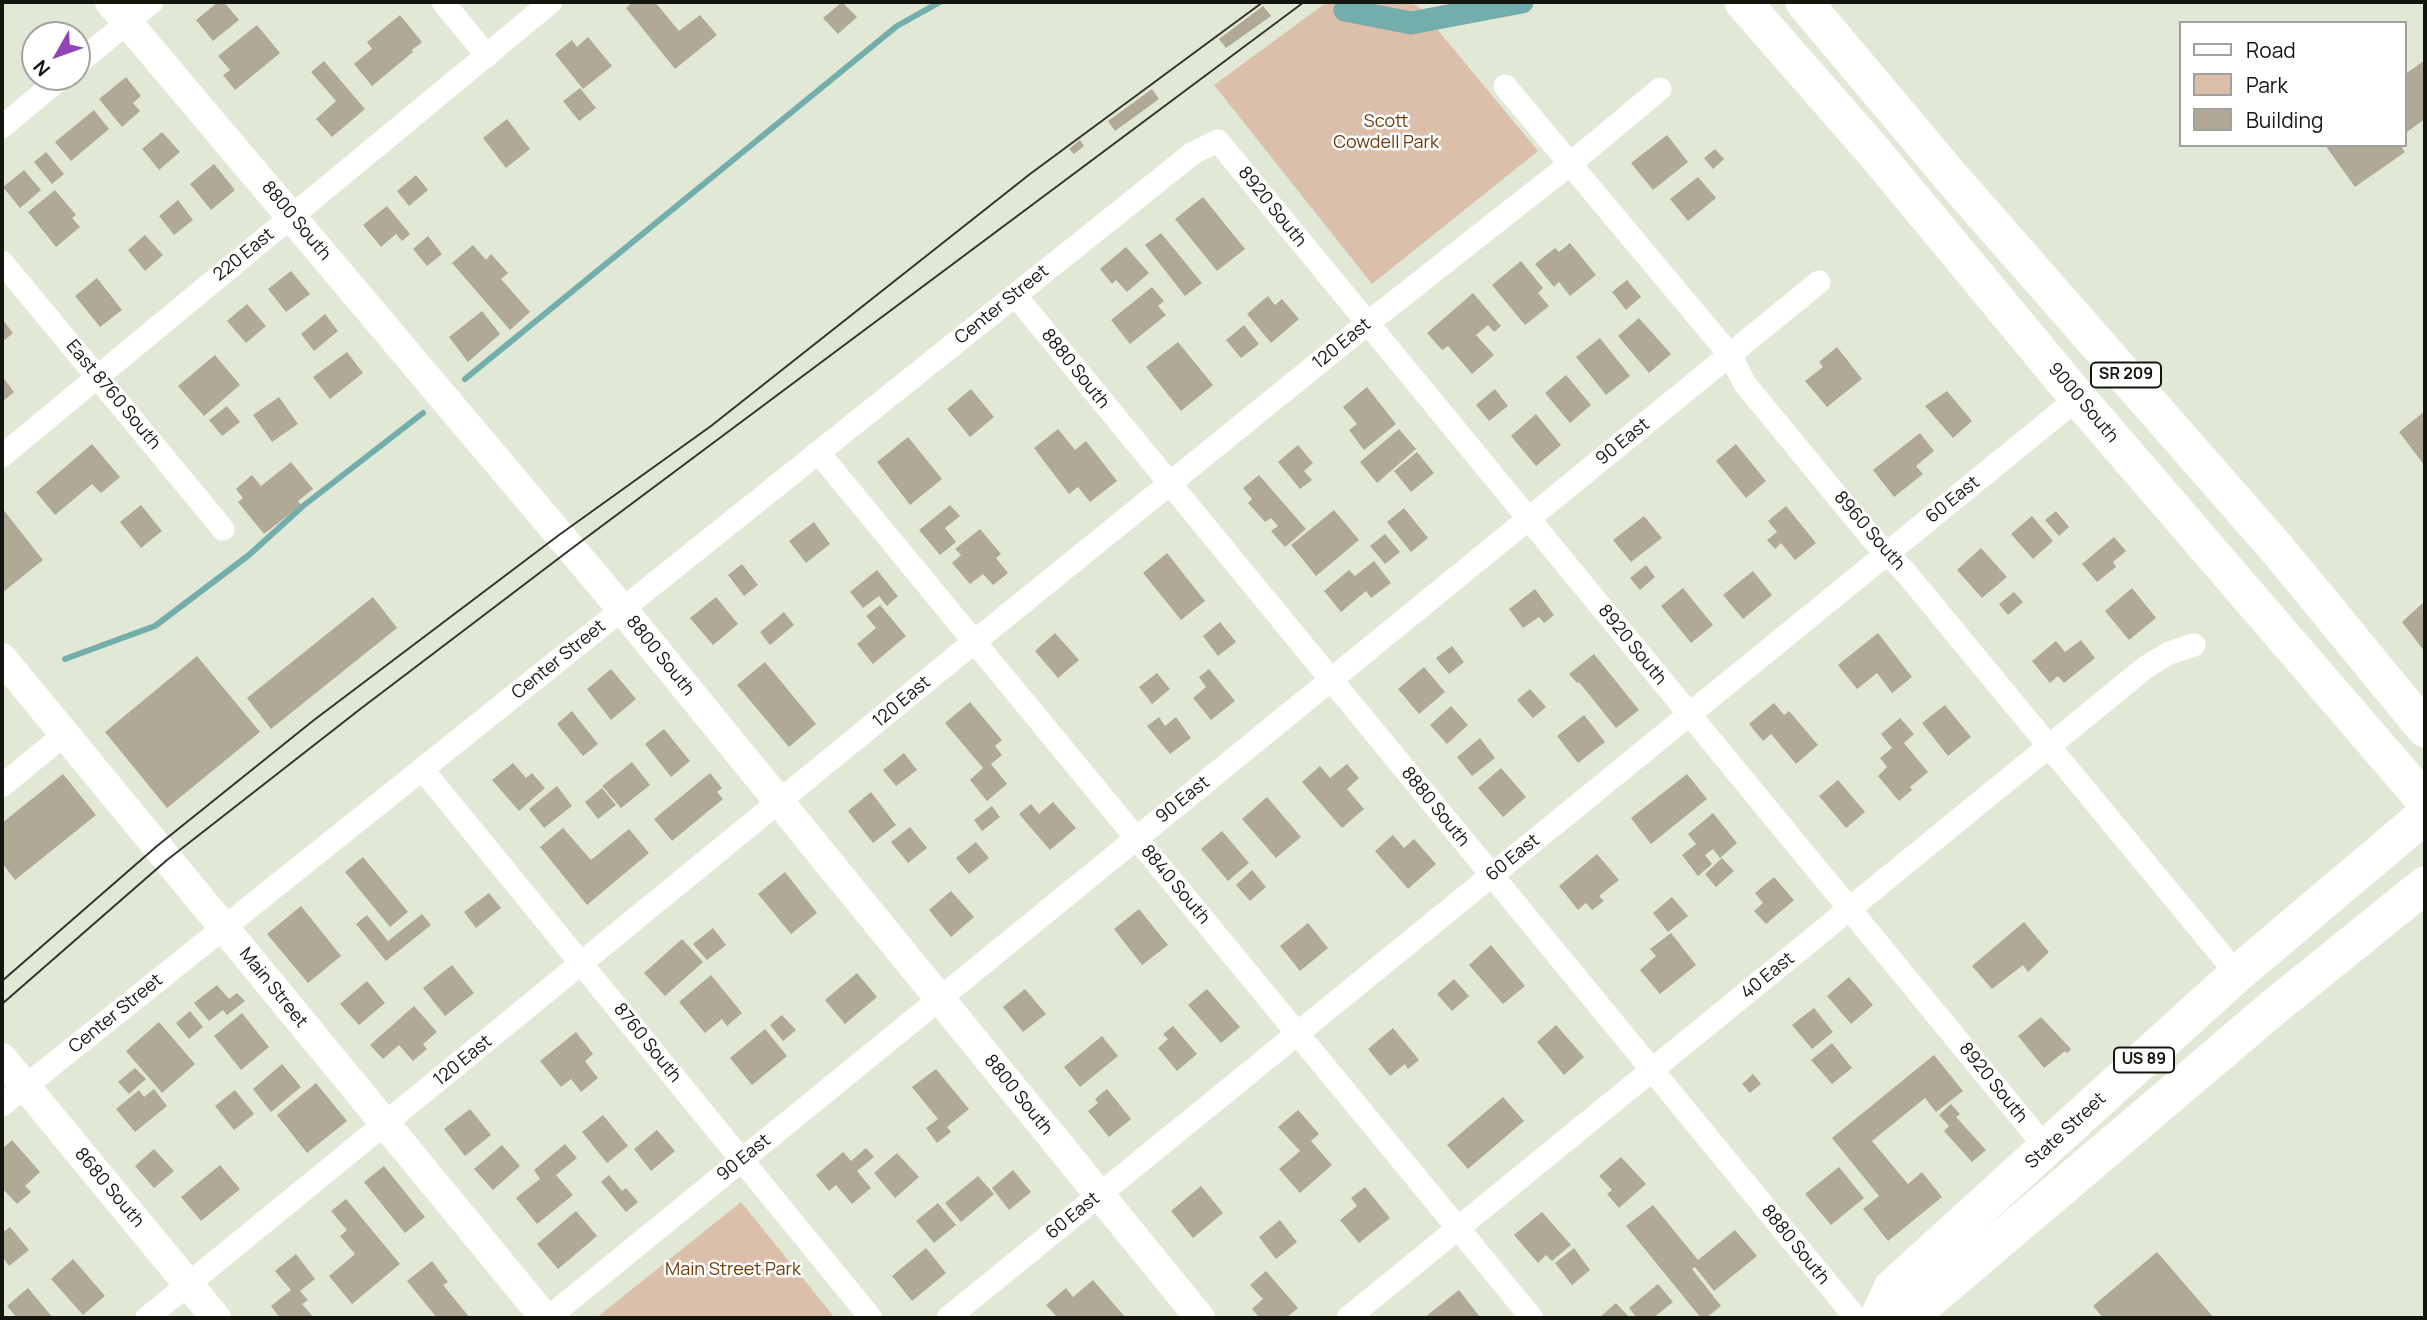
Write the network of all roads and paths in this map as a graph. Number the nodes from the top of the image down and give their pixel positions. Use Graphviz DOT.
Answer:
graph roads {
  1 [pos="152,2"];
  2 [pos="443,2"];
  3 [pos="551,2"];
  4 [pos="1743,2"];
  5 [pos="1804,2"];
  6 [pos="119,12"];
  7 [pos="91,47"];
  8 [pos="487,56"];
  9 [pos="1505,86"];
  10 [pos="1660,89"];
  11 [pos="45,91"];
  12 [pos="2,127"];
  13 [pos="1218,141"];
  14 [pos="1875,153"];
  15 [pos="1570,164"];
  16 [pos="292,216"];
  17 [pos="2,262"];
  18 [pos="1819,282"];
  19 [pos="2049,287"];
  20 [pos="1014,295"];
  21 [pos="1368,323"];
  22 [pos="1730,355"];
  23 [pos="97,376"];
  24 [pos="2078,398"];
  25 [pos="818,452"];
  26 [pos="2,456"];
  27 [pos="1170,485"];
  28 [pos="1529,519"];
  29 [pos="223,530"];
  30 [pos="1888,553"];
  31 [pos="622,609"];
  32 [pos="975,642"];
  33 [pos="2194,645"];
  34 [pos="2,658"];
  35 [pos="1331,680"];
  36 [pos="1690,714"];
  37 [pos="2425,729"];
  38 [pos="65,734"];
  39 [pos="2049,747"];
  40 [pos="422,769"];
  41 [pos="2,786"];
  42 [pos="2425,801"];
  43 [pos="780,803"];
  44 [pos="2425,815"];
  45 [pos="1137,838"];
  46 [pos="1492,875"];
  47 [pos="2425,885"];
  48 [pos="1850,909"];
  49 [pos="224,928"];
  50 [pos="582,964"];
  51 [pos="2237,974"];
  52 [pos="940,999"];
  53 [pos="1297,1033"];
  54 [pos="2,1058"];
  55 [pos="1652,1070"];
  56 [pos="25,1087"];
  57 [pos="2,1105"];
  58 [pos="385,1124"];
  59 [pos="2047,1149"];
  60 [pos="742,1160"];
  61 [pos="1099,1195"];
  62 [pos="1458,1228"];
  63 [pos="188,1285"];
  64 [pos="147,1318"];
  65 [pos="216,1318"];
  66 [pos="546,1318"];
  67 [pos="871,1318"];
  68 [pos="948,1318"];
  69 [pos="1200,1318"];
  70 [pos="1348,1318"];
  71 [pos="1532,1318"];
  72 [pos="1856,1318"];
  73 [pos="1878,1318"];
  74 [pos="1897,1318"];
  1 -- 6 [label="street"];
  2 -- 8 [label="street"];
  3 -- 8 [label="street, 220 East"];
  4 -- 14 [label="main road, 9000 South / SR 209"];
  5 -- 19 [label="main road, SR 209"];
  6 -- 7 [label="street"];
  6 -- 16 [label="street, 8800 South"];
  8 -- 16 [label="street, 220 East"];
  9 -- 15 [label="street, 8960 South"];
  10 -- 15 [label="street, 120 East"];
  11 -- 12 [label="street"];
  13 -- 20 [label="street, Center Street"];
  13 -- 21 [label="street, 8920 South"];
  14 -- 19 [label="main road"];
  14 -- 24 [label="main road, 9000 South / SR 209"];
  15 -- 21 [label="street, 120 East"];
  15 -- 22 [label="street, 8960 South"];
  16 -- 23 [label="street, 220 East"];
  16 -- 31 [label="street, 8800 South"];
  17 -- 23 [label="street, East 8760 South"];
  18 -- 22 [label="street, 90 East"];
  19 -- 37 [label="main road, SR 209"];
  20 -- 25 [label="street, Center Street"];
  20 -- 27 [label="street, 8880 South"];
  21 -- 27 [label="street, 120 East"];
  21 -- 28 [label="street, 8920 South"];
  22 -- 28 [label="street, 90 East"];
  22 -- 30 [label="street, 8960 South"];
  23 -- 26 [label="street, 220 East"];
  23 -- 29 [label="street, East 8760 South"];
  24 -- 30 [label="street, 60 East"];
  24 -- 42 [label="main road, 9000 South / SR 209"];
  25 -- 31 [label="street, Center Street"];
  25 -- 32 [label="street, 8840 South"];
  27 -- 32 [label="street, 120 East"];
  27 -- 35 [label="street, 8880 South"];
  28 -- 35 [label="street, 90 East"];
  28 -- 36 [label="street, 8920 South"];
  30 -- 36 [label="street, 60 East"];
  30 -- 39 [label="street, 8960 South"];
  31 -- 40 [label="street, Center Street"];
  31 -- 43 [label="street, 8800 South"];
  32 -- 43 [label="street, 120 East"];
  32 -- 45 [label="street, 8840 South"];
  33 -- 39 [label="street, 40 East"];
  34 -- 38 [label="street, Main Street"];
  35 -- 45 [label="street, 90 East"];
  35 -- 46 [label="street, 8880 South"];
  36 -- 46 [label="street, 60 East"];
  36 -- 48 [label="street, 8920 South"];
  38 -- 41 [label="street"];
  38 -- 49 [label="street, Main Street"];
  39 -- 48 [label="street, 40 East"];
  39 -- 51 [label="street, 8960 South"];
  40 -- 49 [label="street, Center Street"];
  40 -- 50 [label="street, 8760 South"];
  43 -- 50 [label="street, 120 East"];
  43 -- 52 [label="street, 8800 South"];
  44 -- 51 [label="main road, State Street / US 89"];
  45 -- 52 [label="street, 90 East"];
  45 -- 53 [label="street, 8840 South"];
  46 -- 53 [label="street, 60 East"];
  46 -- 55 [label="street, 8880 South"];
  47 -- 74 [label="main road, State Street / US 89"];
  48 -- 55 [label="street, 40 East"];
  48 -- 59 [label="street, 8920 South"];
  49 -- 56 [label="street, Center Street"];
  49 -- 58 [label="street, Main Street"];
  50 -- 58 [label="street, 120 East"];
  50 -- 60 [label="street, 8760 South"];
  51 -- 59 [label="main road, State Street / US 89"];
  52 -- 60 [label="street, 90 East"];
  52 -- 61 [label="street, 8800 South"];
  53 -- 61 [label="street, 60 East"];
  53 -- 62 [label="street, 8840 South"];
  54 -- 56 [label="street, 8680 South"];
  55 -- 62 [label="street, 40 East"];
  55 -- 72 [label="street, 8880 South"];
  56 -- 57 [label="street, Center Street"];
  56 -- 63 [label="street, 8680 South"];
  58 -- 63 [label="street, 120 East"];
  58 -- 66 [label="street, Main Street"];
  59 -- 73 [label="main road, State Street / US 89"];
  60 -- 66 [label="street, 90 East"];
  60 -- 67 [label="street, 8760 South"];
  61 -- 68 [label="street, 60 East"];
  61 -- 69 [label="street, 8800 South"];
  62 -- 70 [label="street, 40 East"];
  62 -- 71 [label="street, 8840 South"];
  63 -- 64 [label="street, 120 East"];
  63 -- 65 [label="street, 8680 South"];
}
